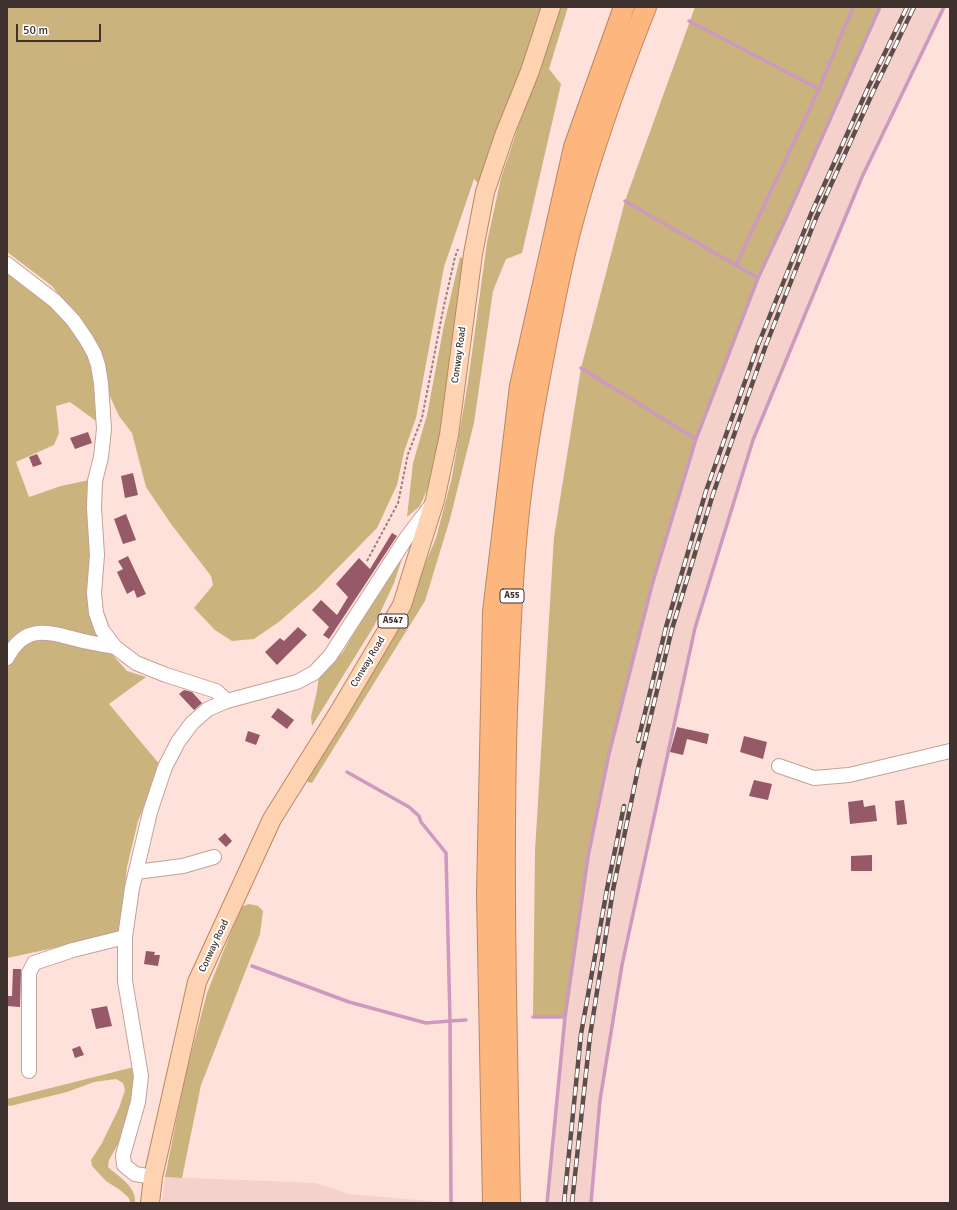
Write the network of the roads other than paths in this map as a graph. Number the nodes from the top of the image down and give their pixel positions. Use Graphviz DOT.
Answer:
graph roads {
  1 [pos="551,7"];
  2 [pos="624,7"];
  3 [pos="647,7"];
  4 [pos="7,264"];
  5 [pos="435,500"];
  6 [pos="115,647"];
  7 [pos="7,658"];
  8 [pos="227,701"];
  9 [pos="950,751"];
  10 [pos="779,766"];
  11 [pos="214,857"];
  12 [pos="136,872"];
  13 [pos="125,937"];
  14 [pos="29,1072"];
  15 [pos="153,1176"];
  16 [pos="150,1203"];
  17 [pos="493,1203"];
  18 [pos="510,1203"];
  1 -- 5 [label="main road, Conway Road / A547"];
  2 -- 17 [label="highway, A55"];
  3 -- 18 [label="highway, A55"];
  4 -- 6 [label="street"];
  5 -- 8 [label="street"];
  5 -- 15 [label="main road, Conway Road / A547"];
  6 -- 7 [label="street"];
  6 -- 8 [label="street"];
  8 -- 12 [label="street"];
  9 -- 10 [label="street"];
  11 -- 12 [label="street"];
  12 -- 13 [label="street"];
  13 -- 14 [label="street"];
  13 -- 15 [label="street"];
  15 -- 16 [label="main road, Conway Road / A547"];
}
